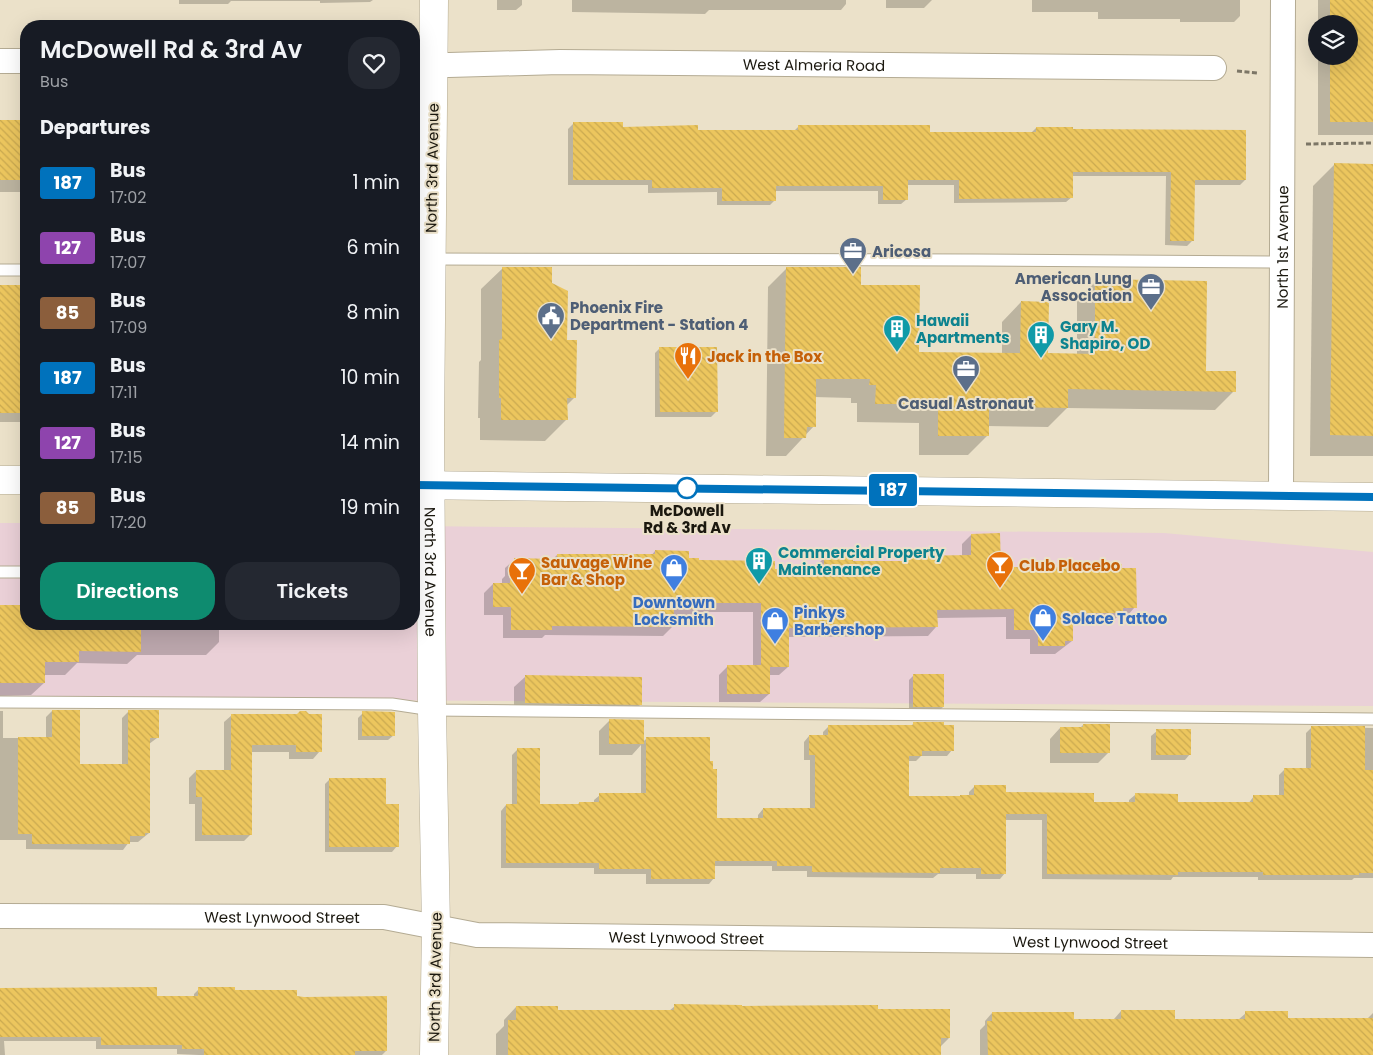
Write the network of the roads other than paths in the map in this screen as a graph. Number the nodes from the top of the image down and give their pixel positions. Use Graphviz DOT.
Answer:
graph roads {
  1 [pos="434,0"];
  2 [pos="1283,0"];
  3 [pos="0,61"];
  4 [pos="20,61"];
  5 [pos="423,66"];
  6 [pos="1214,68"];
  7 [pos="1281,262"];
  8 [pos="428,269"];
  9 [pos="0,270"];
  10 [pos="20,270"];
  11 [pos="0,480"];
  12 [pos="20,480"];
  13 [pos="422,485"];
  14 [pos="1280,495"];
  15 [pos="1373,497"];
  16 [pos="0,572"];
  17 [pos="20,572"];
  18 [pos="0,702"];
  19 [pos="432,710"];
  20 [pos="1373,719"];
  21 [pos="0,916"];
  22 [pos="436,927"];
  23 [pos="1373,945"];
  24 [pos="434,1055"];
  1 -- 5 [label="street, North 3rd Avenue"];
  2 -- 7 [label="street, North 1st Avenue"];
  3 -- 4 [label="street"];
  5 -- 6 [label="street, West Almeria Road"];
  5 -- 8 [label="street, North 3rd Avenue"];
  7 -- 8 [label="lane"];
  7 -- 14 [label="street, North 1st Avenue"];
  8 -- 13 [label="street, North 3rd Avenue"];
  9 -- 10 [label="lane"];
  11 -- 12 [label="street"];
  13 -- 14 [label="street"];
  13 -- 19 [label="street, North 3rd Avenue"];
  14 -- 15 [label="street"];
  16 -- 17 [label="lane"];
  18 -- 19 [label="lane"];
  19 -- 20 [label="lane"];
  19 -- 22 [label="street, North 3rd Avenue"];
  21 -- 22 [label="street, West Lynwood Street"];
  22 -- 23 [label="street, West Lynwood Street"];
  22 -- 24 [label="street, North 3rd Avenue"];
}
